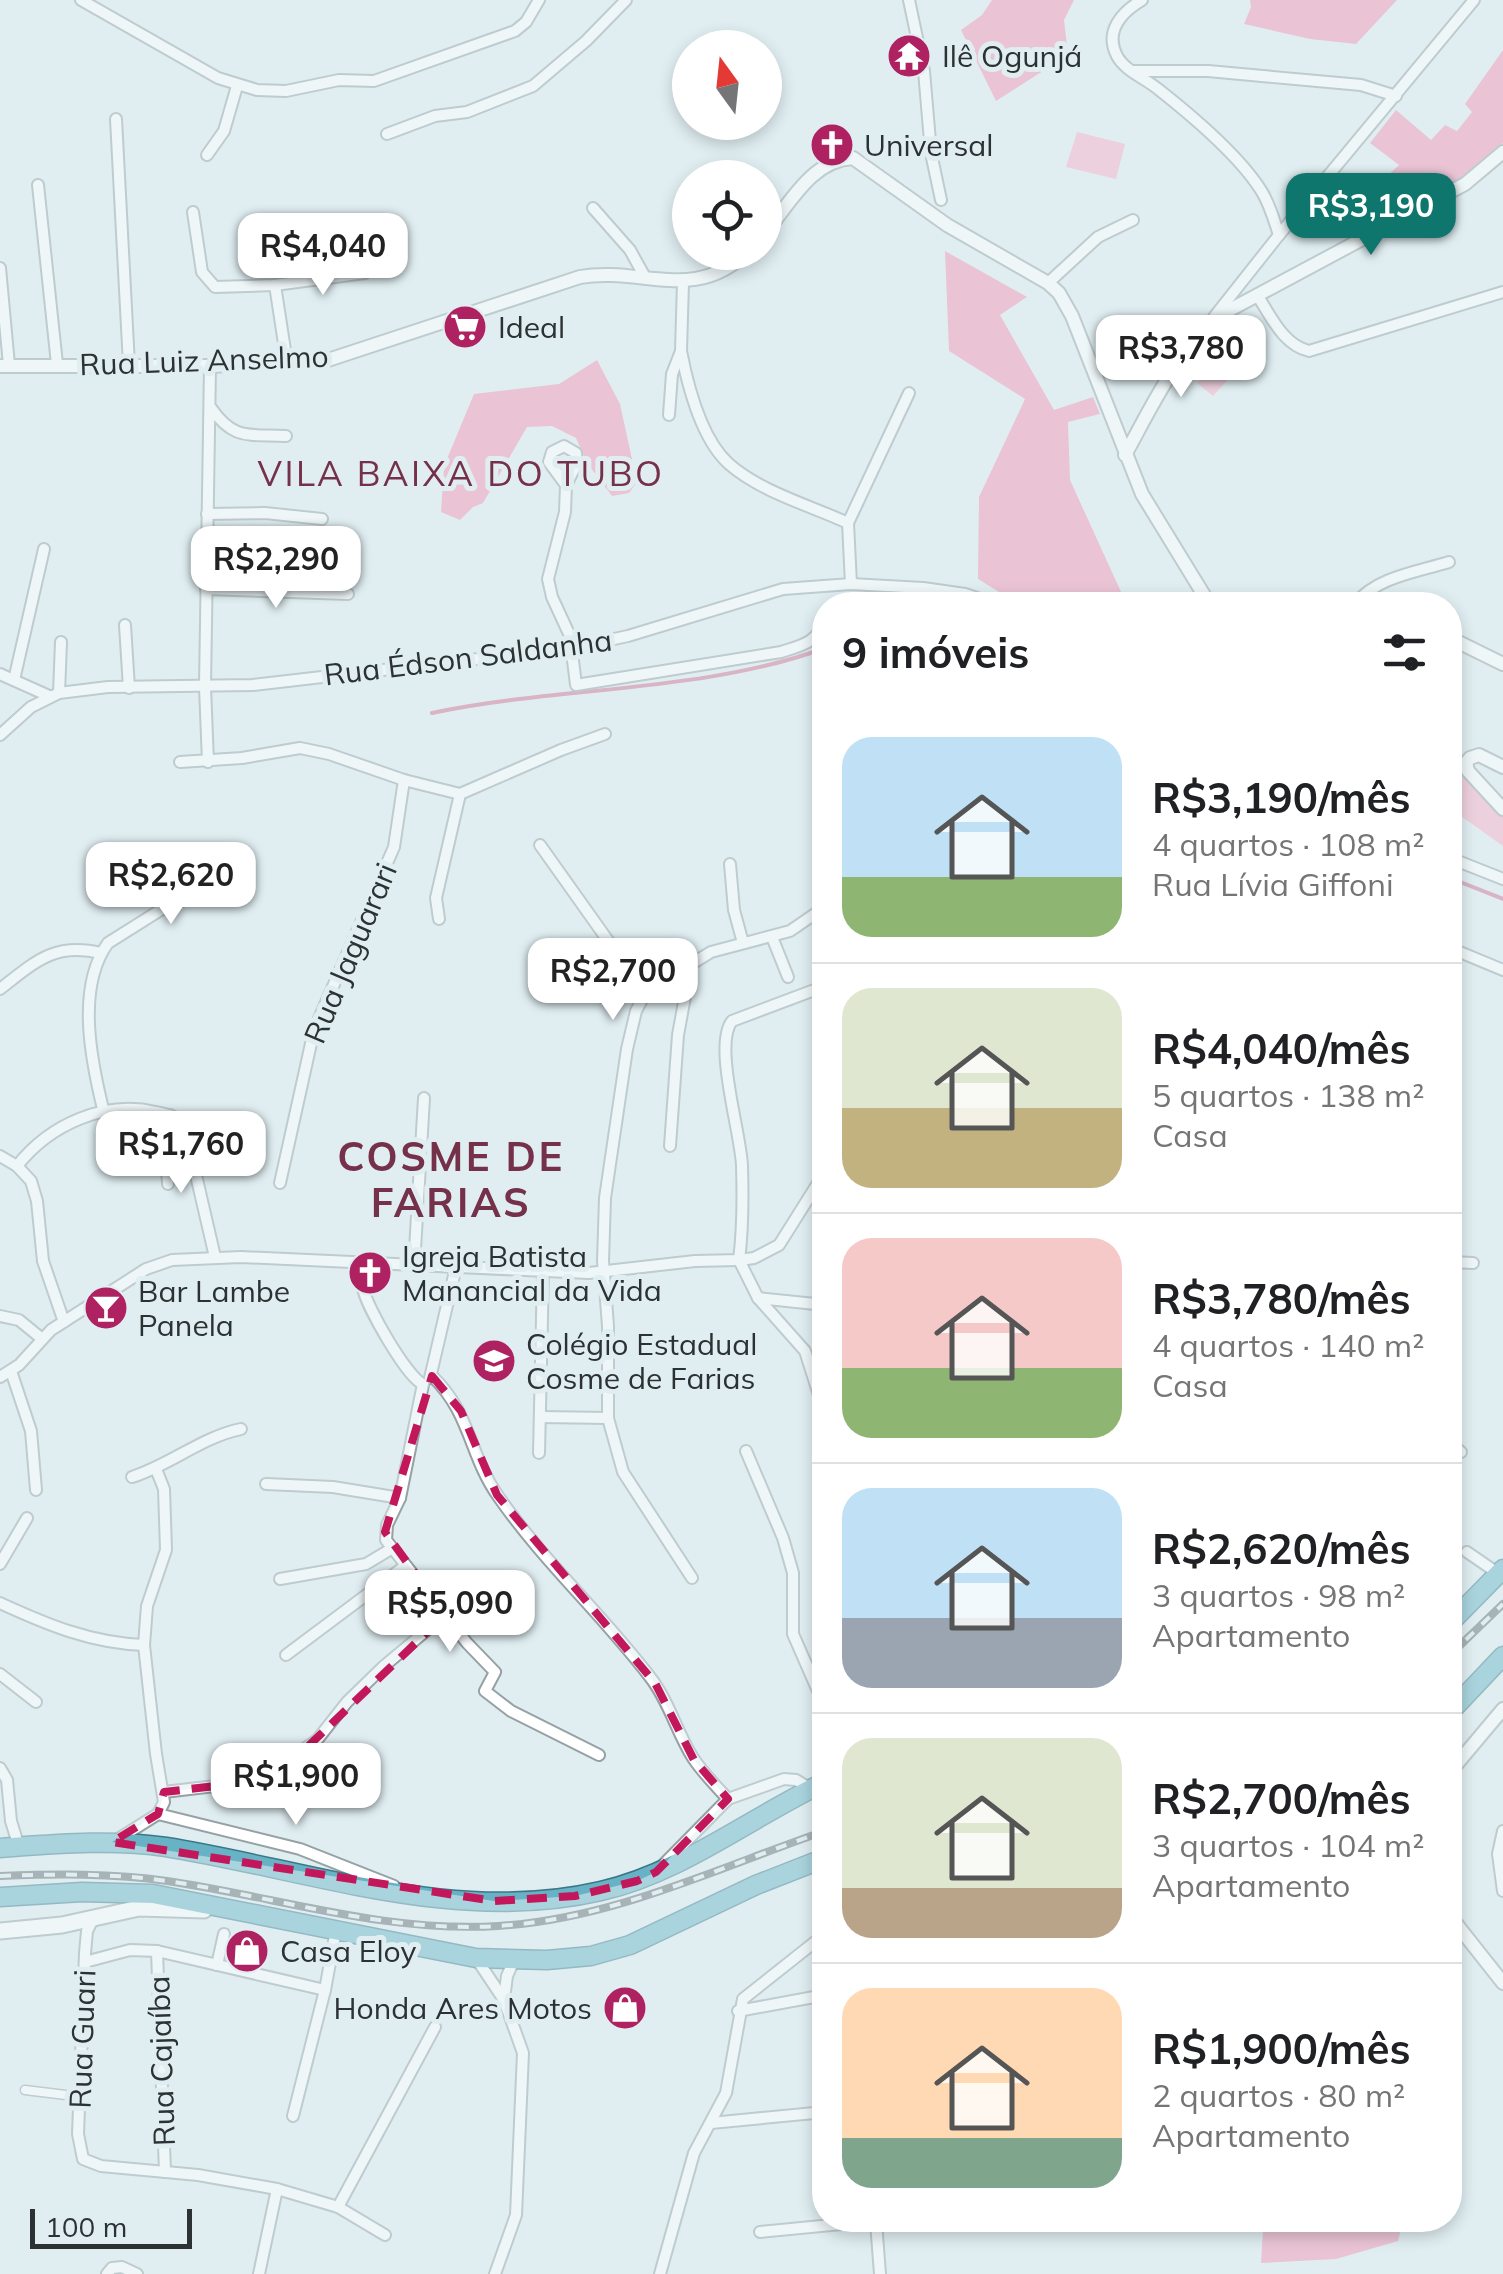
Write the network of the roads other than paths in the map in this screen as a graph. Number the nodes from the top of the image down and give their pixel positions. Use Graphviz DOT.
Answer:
graph roads {
  1 [pos="81,0"];
  2 [pos="539,0"];
  3 [pos="626,0"];
  4 [pos="910,0"];
  5 [pos="1142,0"];
  6 [pos="1474,0"];
  7 [pos="1132,72"];
  8 [pos="238,86"];
  9 [pos="1396,96"];
  10 [pos="116,119"];
  11 [pos="387,134"];
  12 [pos="1503,152"];
  13 [pos="207,154"];
  14 [pos="38,186"];
  15 [pos="941,200"];
  16 [pos="594,208"];
  17 [pos="194,212"];
  18 [pos="782,212"];
  19 [pos="1133,220"];
  20 [pos="1279,235"];
  21 [pos="0,268"];
  22 [pos="724,270"];
  23 [pos="365,273"];
  24 [pos="646,279"];
  25 [pos="683,282"];
  26 [pos="1048,283"];
  27 [pos="275,285"];
  28 [pos="1503,292"];
  29 [pos="1257,295"];
  30 [pos="1207,326"];
  31 [pos="681,351"];
  32 [pos="57,364"];
  33 [pos="129,364"];
  34 [pos="287,364"];
  35 [pos="4,366"];
  36 [pos="210,366"];
  37 [pos="909,392"];
  38 [pos="210,408"];
  39 [pos="669,415"];
  40 [pos="286,436"];
  41 [pos="1126,455"];
  42 [pos="566,484"];
  43 [pos="208,514"];
  44 [pos="322,519"];
  45 [pos="848,523"];
  46 [pos="44,549"];
  47 [pos="1448,562"];
  48 [pos="851,584"];
  49 [pos="206,588"];
  50 [pos="951,592"];
  51 [pos="1202,592"];
  52 [pos="1365,592"];
  53 [pos="348,594"];
  54 [pos="124,625"];
  55 [pos="61,642"];
  56 [pos="812,642"];
  57 [pos="1462,644"];
  58 [pos="572,648"];
  59 [pos="1503,664"];
  60 [pos="0,674"];
  61 [pos="14,680"];
  62 [pos="129,688"];
  63 [pos="205,688"];
  64 [pos="54,694"];
  65 [pos="606,734"];
  66 [pos="0,735"];
  67 [pos="180,762"];
  68 [pos="208,762"];
  69 [pos="1503,767"];
  70 [pos="404,780"];
  71 [pos="460,794"];
  72 [pos="1503,809"];
  73 [pos="540,845"];
  74 [pos="1462,863"];
  75 [pos="730,864"];
  76 [pos="216,875"];
  77 [pos="1503,879"];
  78 [pos="812,917"];
  79 [pos="439,919"];
  80 [pos="772,936"];
  81 [pos="743,943"];
  82 [pos="101,953"];
  83 [pos="1462,953"];
  84 [pos="691,964"];
  85 [pos="1503,970"];
  86 [pos="788,977"];
  87 [pos="0,989"];
  88 [pos="812,991"];
  89 [pos="639,1001"];
  90 [pos="424,1098"];
  91 [pos="103,1110"];
  92 [pos="170,1115"];
  93 [pos="670,1146"];
  94 [pos="0,1156"];
  95 [pos="18,1166"];
  96 [pos="280,1183"];
  97 [pos="168,1184"];
  98 [pos="812,1193"];
  99 [pos="215,1257"];
  100 [pos="739,1260"];
  101 [pos="1462,1262"];
  102 [pos="1474,1263"];
  103 [pos="364,1264"];
  104 [pos="414,1266"];
  105 [pos="456,1268"];
  106 [pos="543,1271"];
  107 [pos="603,1272"];
  108 [pos="758,1298"];
  109 [pos="812,1304"];
  110 [pos="0,1316"];
  111 [pos="64,1322"];
  112 [pos="41,1338"];
  113 [pos="812,1372"];
  114 [pos="6,1374"];
  115 [pos="428,1380"];
  116 [pos="540,1417"];
  117 [pos="608,1418"];
  118 [pos="240,1429"];
  119 [pos="746,1451"];
  120 [pos="539,1453"];
  121 [pos="156,1469"];
  122 [pos="132,1477"];
  123 [pos="266,1484"];
  124 [pos="36,1490"];
  125 [pos="400,1498"];
  126 [pos="27,1518"];
  127 [pos="391,1550"];
  128 [pos="1467,1552"];
  129 [pos="0,1564"];
  130 [pos="405,1566"];
  131 [pos="1501,1571"];
  132 [pos="692,1578"];
  133 [pos="280,1579"];
  134 [pos="0,1604"];
  135 [pos="1462,1604"];
  136 [pos="445,1615"];
  137 [pos="144,1645"];
  138 [pos="286,1655"];
  139 [pos="1503,1656"];
  140 [pos="0,1674"];
  141 [pos="812,1677"];
  142 [pos="1462,1699"];
  143 [pos="36,1702"];
  144 [pos="1503,1708"];
  145 [pos="599,1755"];
  146 [pos="1462,1758"];
  147 [pos="0,1768"];
  148 [pos="812,1784"];
  149 [pos="812,1788"];
  150 [pos="164,1792"];
  151 [pos="728,1799"];
  152 [pos="158,1814"];
  153 [pos="1503,1831"];
  154 [pos="112,1842"];
  155 [pos="10,1848"];
  156 [pos="812,1863"];
  157 [pos="656,1872"];
  158 [pos="1503,1891"];
  159 [pos="418,1895"];
  160 [pos="0,1897"];
  161 [pos="230,1909"];
  162 [pos="93,1920"];
  163 [pos="336,1930"];
  164 [pos="0,1931"];
  165 [pos="1462,1931"];
  166 [pos="224,1934"];
  167 [pos="812,1944"];
  168 [pos="158,1951"];
  169 [pos="476,1958"];
  170 [pos="514,1960"];
  171 [pos="85,1962"];
  172 [pos="217,1965"];
  173 [pos="1503,1983"];
  174 [pos="324,1990"];
  175 [pos="812,1997"];
  176 [pos="504,2000"];
  177 [pos="738,2011"];
  178 [pos="435,2027"];
  179 [pos="25,2090"];
  180 [pos="82,2096"];
  181 [pos="812,2113"];
  182 [pos="293,2116"];
  183 [pos="711,2124"];
  184 [pos="165,2172"];
  185 [pos="277,2189"];
  186 [pos="338,2206"];
  187 [pos="812,2227"];
  188 [pos="760,2232"];
  189 [pos="880,2232"];
  190 [pos="385,2235"];
  191 [pos="107,2274"];
  192 [pos="137,2274"];
  193 [pos="260,2274"];
  194 [pos="494,2274"];
  195 [pos="660,2274"];
  196 [pos="880,2274"];
  1 -- 8 [label="street"];
  2 -- 8 [label="street"];
  3 -- 11 [label="street"];
  4 -- 15 [label="street"];
  5 -- 7 [label="street"];
  6 -- 9 [label="street"];
  7 -- 9 [label="street"];
  7 -- 20 [label="street"];
  8 -- 13 [label="street"];
  9 -- 20 [label="street"];
  10 -- 33 [label="street"];
  12 -- 29 [label="street"];
  14 -- 32 [label="street"];
  16 -- 24 [label="street"];
  17 -- 27 [label="street"];
  18 -- 26 [label="street"];
  19 -- 26 [label="street"];
  20 -- 30 [label="street"];
  21 -- 35 [label="street"];
  22 -- 25 [label="street, Rua Luiz Anselmo"];
  23 -- 27 [label="street"];
  24 -- 25 [label="street, Rua Luiz Anselmo"];
  24 -- 34 [label="street, Rua Luiz Anselmo"];
  25 -- 31 [label="street"];
  26 -- 41 [label="street"];
  27 -- 34 [label="street"];
  28 -- 29 [label="street"];
  29 -- 30 [label="street"];
  30 -- 41 [label="street"];
  31 -- 39 [label="street"];
  31 -- 45 [label="street"];
  32 -- 33 [label="street, Rua Luiz Anselmo"];
  32 -- 35 [label="street, Rua Luiz Anselmo"];
  33 -- 36 [label="street, Rua Luiz Anselmo"];
  34 -- 36 [label="street, Rua Luiz Anselmo"];
  36 -- 38 [label="street"];
  37 -- 45 [label="street"];
  38 -- 40 [label="street"];
  38 -- 43 [label="street"];
  41 -- 51 [label="street"];
  42 -- 58 [label="street"];
  43 -- 44 [label="street"];
  43 -- 49 [label="street"];
  45 -- 48 [label="street"];
  46 -- 61 [label="street"];
  47 -- 52 [label="street"];
  48 -- 50 [label="street, Rua Édson Saldanha"];
  48 -- 58 [label="street, Rua Édson Saldanha"];
  49 -- 53 [label="street"];
  49 -- 63 [label="street"];
  54 -- 62 [label="street"];
  55 -- 64 [label="street"];
  56 -- 58 [label="street"];
  57 -- 59 [label="street"];
  58 -- 63 [label="street, Rua Édson Saldanha"];
  60 -- 61 [label="street"];
  61 -- 64 [label="street"];
  62 -- 63 [label="street, Rua Édson Saldanha"];
  62 -- 64 [label="street, Rua Édson Saldanha"];
  63 -- 68 [label="street"];
  64 -- 66 [label="street"];
  65 -- 71 [label="street"];
  67 -- 68 [label="street"];
  68 -- 70 [label="street"];
  69 -- 72 [label="street"];
  70 -- 71 [label="street"];
  70 -- 96 [label="street, Rua Jaguarari"];
  71 -- 79 [label="street"];
  73 -- 89 [label="street"];
  74 -- 77 [label="street"];
  75 -- 81 [label="street"];
  76 -- 82 [label="street"];
  78 -- 80 [label="street"];
  80 -- 81 [label="street"];
  80 -- 86 [label="street"];
  81 -- 84 [label="street"];
  82 -- 87 [label="street"];
  82 -- 91 [label="street"];
  83 -- 85 [label="street"];
  84 -- 89 [label="street"];
  84 -- 93 [label="street"];
  88 -- 100 [label="street"];
  89 -- 107 [label="street"];
  90 -- 104 [label="street"];
  91 -- 92 [label="street"];
  91 -- 95 [label="street"];
  92 -- 97 [label="street"];
  92 -- 99 [label="street"];
  94 -- 95 [label="street"];
  95 -- 111 [label="street"];
  98 -- 100 [label="street"];
  99 -- 103 [label="street"];
  99 -- 111 [label="street"];
  100 -- 107 [label="street"];
  100 -- 108 [label="street"];
  101 -- 102 [label="street"];
  103 -- 104 [label="street"];
  103 -- 115 [label="street"];
  104 -- 105 [label="street"];
  105 -- 106 [label="street"];
  105 -- 115 [label="street"];
  106 -- 107 [label="street"];
  106 -- 116 [label="street"];
  107 -- 117 [label="street"];
  108 -- 109 [label="street"];
  108 -- 113 [label="street"];
  110 -- 112 [label="street"];
  111 -- 112 [label="street"];
  112 -- 114 [label="street"];
  114 -- 124 [label="street"];
  115 -- 125 [label="street"];
  115 -- 151 [label="street"];
  116 -- 117 [label="street"];
  116 -- 120 [label="street"];
  117 -- 132 [label="street"];
  118 -- 121 [label="street"];
  119 -- 141 [label="street"];
  121 -- 122 [label="street"];
  121 -- 137 [label="street"];
  123 -- 125 [label="street"];
  125 -- 127 [label="street"];
  126 -- 129 [label="street"];
  127 -- 130 [label="street"];
  127 -- 133 [label="street"];
  128 -- 131 [label="street"];
  130 -- 136 [label="street"];
  130 -- 138 [label="street"];
  131 -- 135 [label="highway"];
  134 -- 137 [label="street"];
  136 -- 145 [label="street"];
  136 -- 150 [label="street"];
  137 -- 150 [label="street"];
  139 -- 142 [label="highway"];
  140 -- 143 [label="street"];
  144 -- 146 [label="street"];
  147 -- 155 [label="street"];
  148 -- 151 [label="street"];
  149 -- 157 [label="highway"];
  150 -- 152 [label="street"];
  151 -- 157 [label="street"];
  152 -- 154 [label="street"];
  152 -- 159 [label="street"];
  153 -- 158 [label="street"];
  154 -- 155 [label="highway"];
  154 -- 159 [label="highway"];
  156 -- 170 [label="highway"];
  157 -- 159 [label="highway"];
  160 -- 161 [label="highway"];
  161 -- 162 [label="main road"];
  161 -- 163 [label="highway"];
  162 -- 164 [label="main road"];
  162 -- 171 [label="street, Rua Guari"];
  163 -- 169 [label="highway"];
  163 -- 174 [label="street"];
  165 -- 173 [label="street"];
  166 -- 172 [label="street"];
  167 -- 177 [label="street"];
  168 -- 171 [label="street"];
  168 -- 172 [label="street"];
  168 -- 184 [label="street, Rua Cajaíba"];
  169 -- 170 [label="highway"];
  169 -- 176 [label="street"];
  170 -- 176 [label="street"];
  171 -- 180 [label="street, Rua Guari"];
  172 -- 174 [label="street"];
  174 -- 182 [label="street"];
  175 -- 177 [label="street"];
  176 -- 194 [label="street"];
  177 -- 183 [label="street"];
  178 -- 186 [label="street"];
  179 -- 180 [label="street"];
  180 -- 184 [label="street, Rua Guari"];
  181 -- 183 [label="street"];
  183 -- 195 [label="street"];
  184 -- 185 [label="street"];
  185 -- 186 [label="street"];
  185 -- 193 [label="street"];
  186 -- 190 [label="street"];
  187 -- 188 [label="street"];
  189 -- 196 [label="street"];
  191 -- 192 [label="street"];
}
